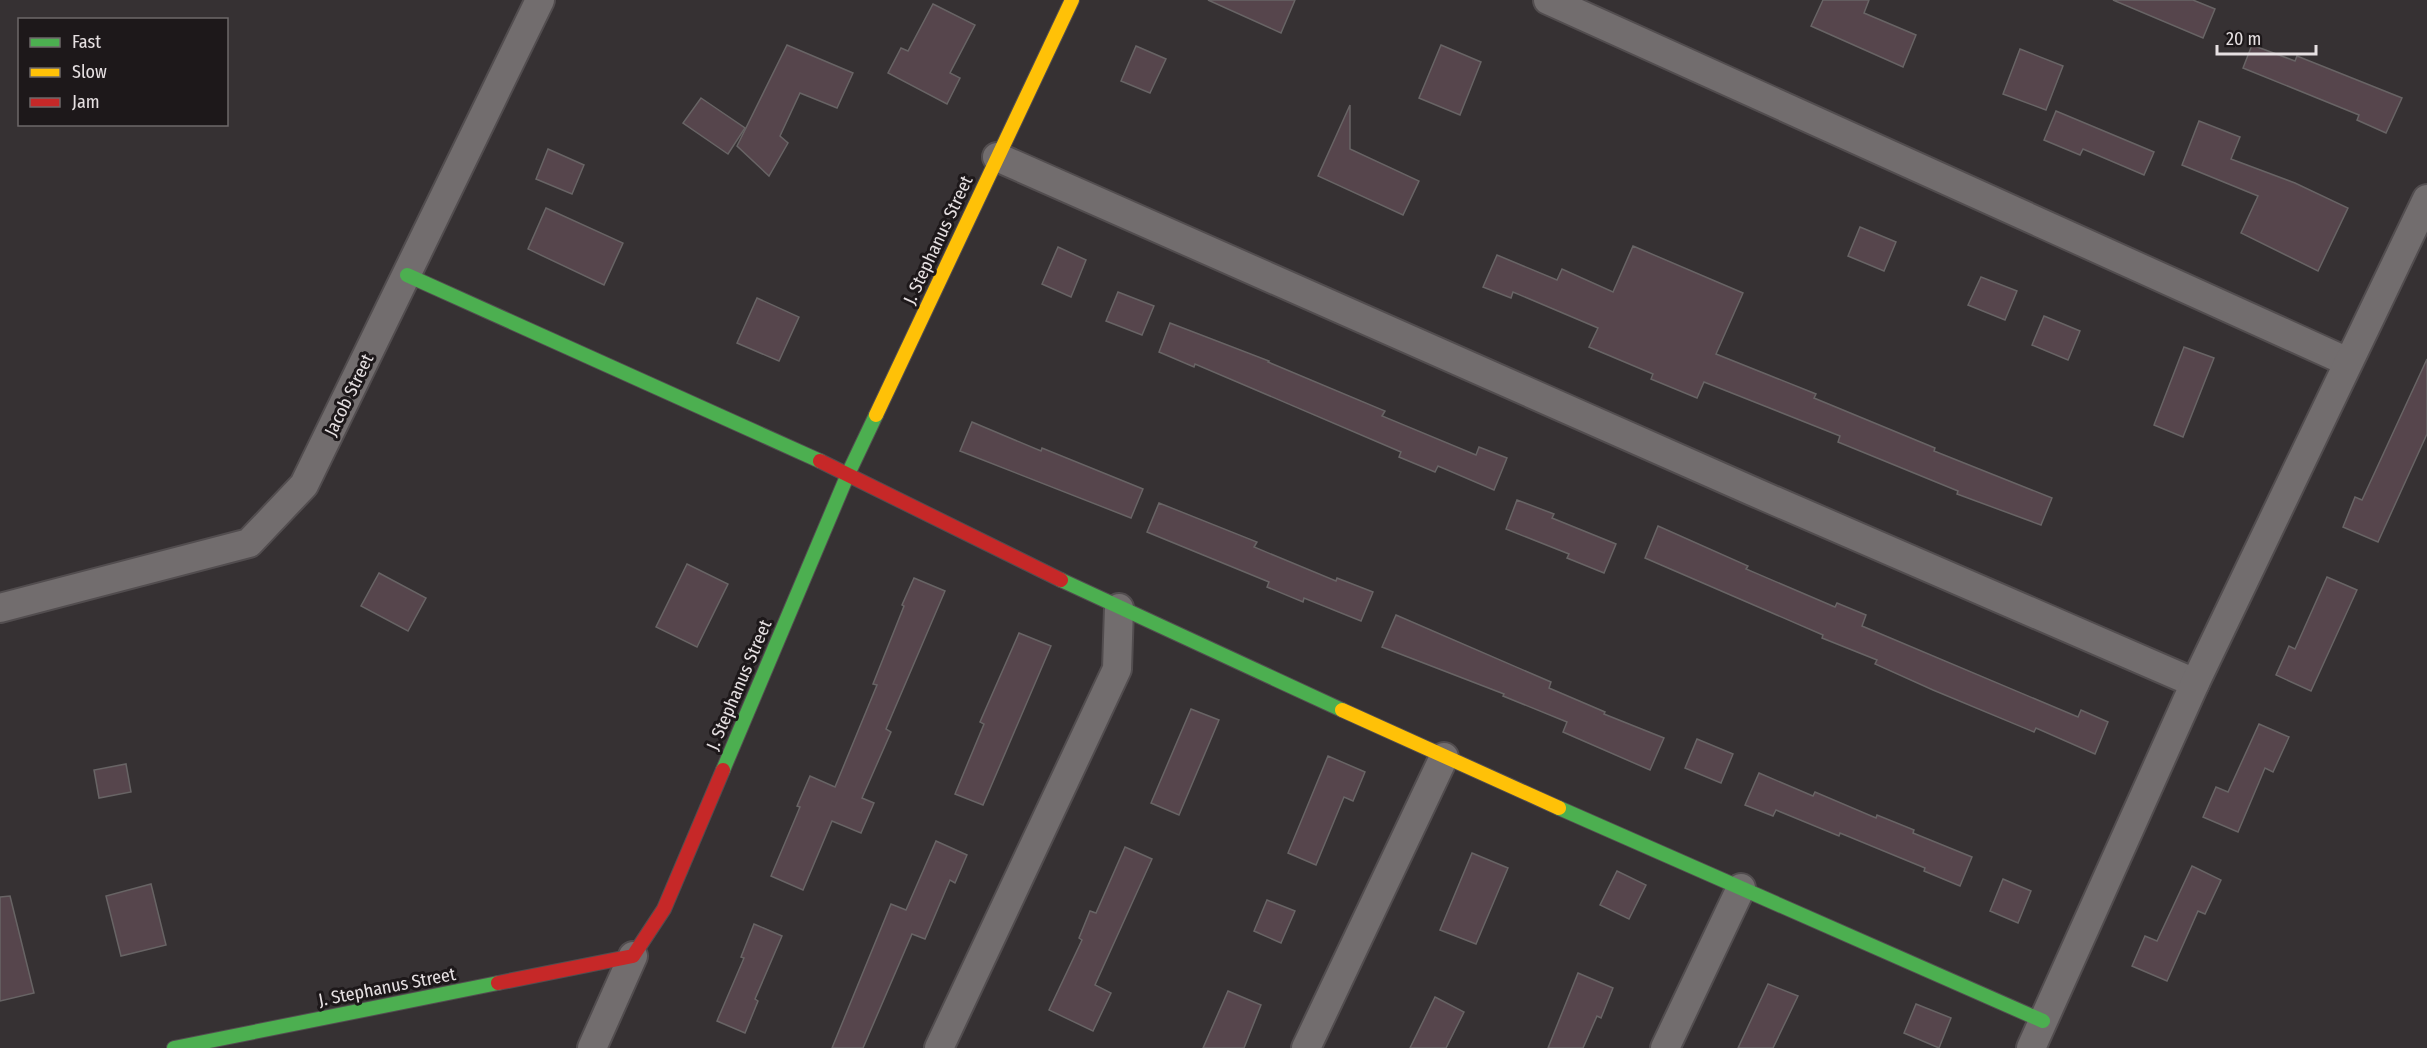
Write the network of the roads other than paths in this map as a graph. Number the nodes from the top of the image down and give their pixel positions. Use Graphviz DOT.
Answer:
graph roads {
  1 [pos="540,0"];
  2 [pos="1072,0"];
  3 [pos="1548,0"];
  4 [pos="997,157"];
  5 [pos="2427,199"];
  6 [pos="407,275"];
  7 [pos="2348,362"];
  8 [pos="848,474"];
  9 [pos="0,608"];
  10 [pos="1119,608"];
  11 [pos="2195,683"];
  12 [pos="1444,757"];
  13 [pos="1741,888"];
  14 [pos="633,956"];
  15 [pos="2043,1022"];
  16 [pos="174,1048"];
  17 [pos="592,1048"];
  18 [pos="939,1048"];
  19 [pos="1305,1048"];
  20 [pos="1665,1048"];
  21 [pos="2031,1048"];
  1 -- 6 [label="street, Jacob Street"];
  2 -- 4 [label="street, J. Stephanus Street"];
  3 -- 7 [label="street"];
  4 -- 8 [label="street, J. Stephanus Street"];
  4 -- 11 [label="street"];
  5 -- 7 [label="street"];
  6 -- 8 [label="street"];
  6 -- 9 [label="street, Jacob Street"];
  7 -- 11 [label="street"];
  8 -- 10 [label="street"];
  8 -- 14 [label="street, J. Stephanus Street"];
  10 -- 12 [label="street"];
  10 -- 18 [label="street"];
  11 -- 15 [label="street"];
  12 -- 13 [label="street"];
  12 -- 19 [label="street"];
  13 -- 15 [label="street"];
  13 -- 20 [label="street"];
  14 -- 16 [label="street, J. Stephanus Street"];
  14 -- 17 [label="street"];
  15 -- 21 [label="street"];
}
